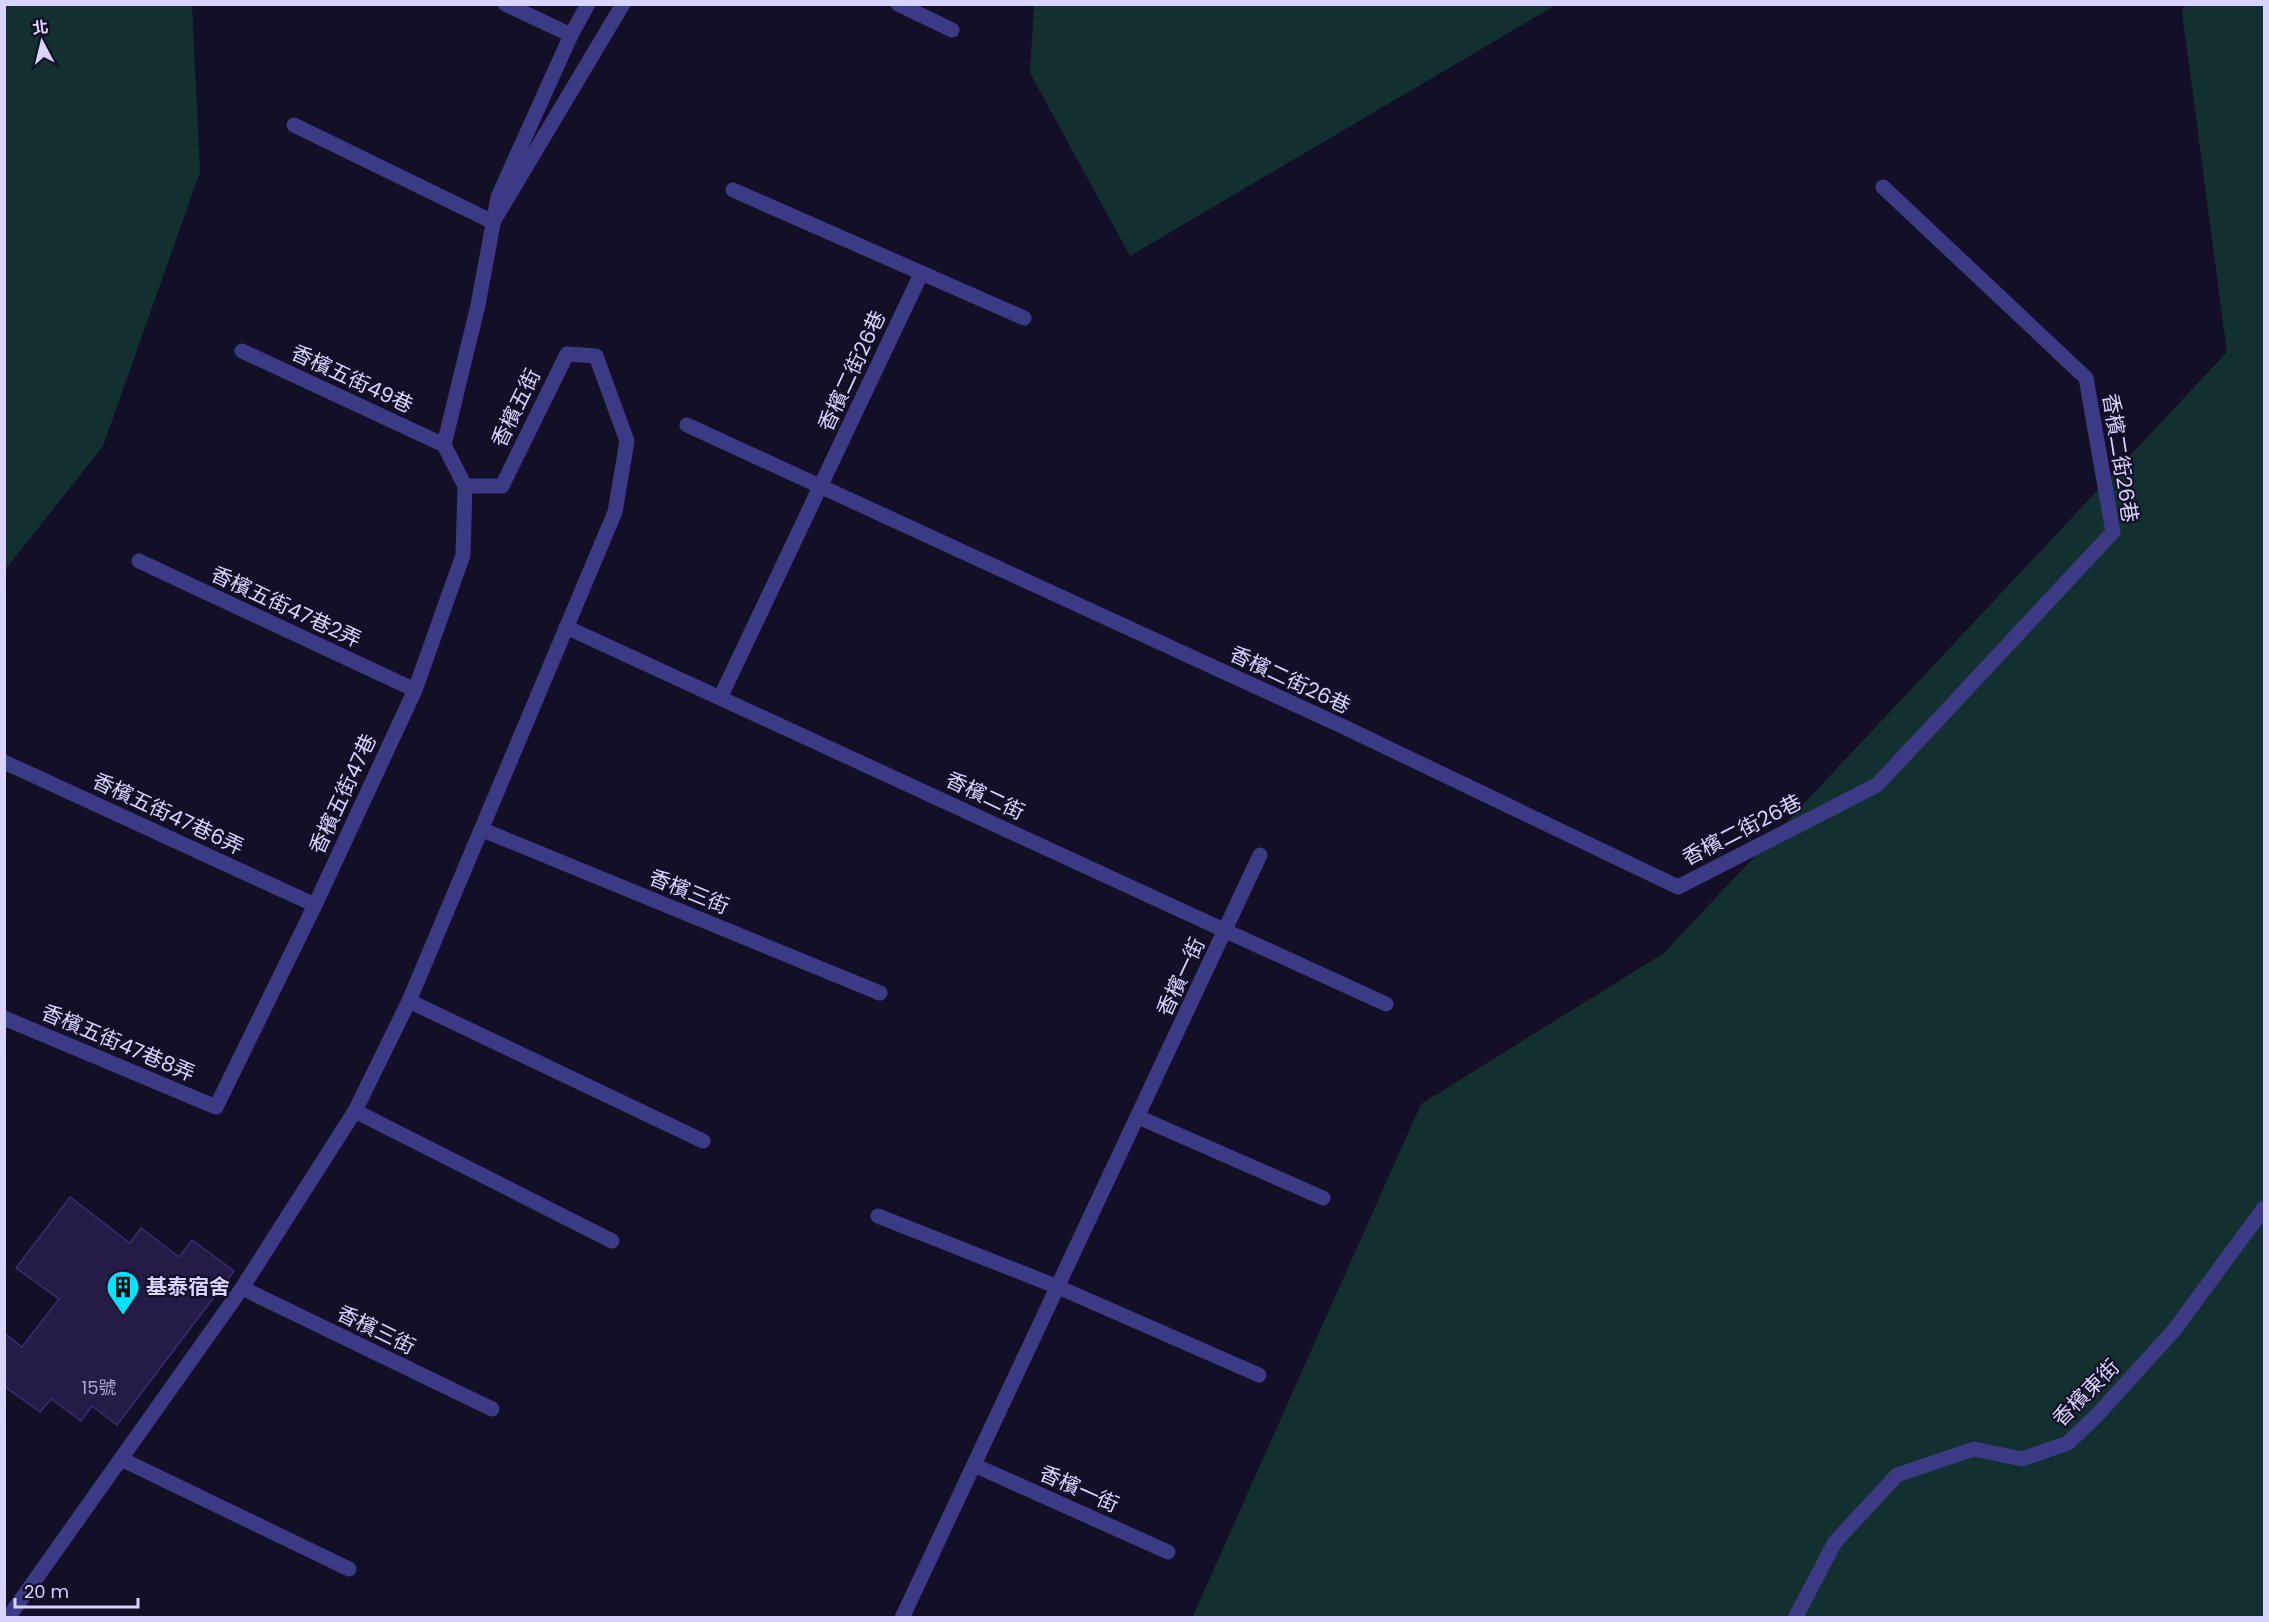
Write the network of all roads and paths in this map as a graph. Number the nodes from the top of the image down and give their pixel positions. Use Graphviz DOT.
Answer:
graph roads {
  1 [pos="505,4"];
  2 [pos="588,4"];
  3 [pos="623,4"];
  4 [pos="898,4"];
  5 [pos="952,30"];
  6 [pos="571,35"];
  7 [pos="294,125"];
  8 [pos="1883,187"];
  9 [pos="733,190"];
  10 [pos="493,222"];
  11 [pos="921,274"];
  12 [pos="1024,318"];
  13 [pos="242,351"];
  14 [pos="687,425"];
  15 [pos="444,445"];
  16 [pos="465,486"];
  17 [pos="820,487"];
  18 [pos="139,561"];
  19 [pos="566,627"];
  20 [pos="415,690"];
  21 [pos="720,698"];
  22 [pos="4,762"];
  23 [pos="483,830"];
  24 [pos="1260,855"];
  25 [pos="315,905"];
  26 [pos="1226,931"];
  27 [pos="880,993"];
  28 [pos="409,1001"];
  29 [pos="1386,1004"];
  30 [pos="4,1018"];
  31 [pos="216,1107"];
  32 [pos="356,1112"];
  33 [pos="1138,1118"];
  34 [pos="703,1140"];
  35 [pos="1323,1198"];
  36 [pos="2265,1208"];
  37 [pos="878,1216"];
  38 [pos="612,1241"];
  39 [pos="1058,1287"];
  40 [pos="242,1288"];
  41 [pos="1260,1375"];
  42 [pos="492,1409"];
  43 [pos="121,1459"];
  44 [pos="974,1465"];
  45 [pos="1168,1552"];
  46 [pos="349,1569"];
  47 [pos="8,1617"];
  48 [pos="902,1617"];
  49 [pos="1795,1617"];
  1 -- 6 [label="street"];
  2 -- 6 [label="street"];
  3 -- 10 [label="street"];
  4 -- 5 [label="street"];
  6 -- 10 [label="street"];
  7 -- 10 [label="street"];
  8 -- 17 [label="street, 香檳二街26巷"];
  9 -- 11 [label="street"];
  10 -- 15 [label="street"];
  11 -- 12 [label="street"];
  11 -- 17 [label="street, 香檳二街26巷"];
  13 -- 15 [label="street, 香檳五街49巷"];
  14 -- 17 [label="street, 香檳二街26巷"];
  15 -- 16 [label="street"];
  16 -- 19 [label="street, 香檳五街"];
  16 -- 20 [label="street, 香檳五街47巷"];
  17 -- 21 [label="street, 香檳二街26巷"];
  18 -- 20 [label="street, 香檳五街47巷2弄"];
  19 -- 21 [label="street, 香檳二街"];
  19 -- 23 [label="street"];
  20 -- 25 [label="street, 香檳五街47巷"];
  21 -- 26 [label="street, 香檳二街"];
  22 -- 25 [label="street, 香檳五街47巷6弄"];
  23 -- 27 [label="street, 香檳三街"];
  23 -- 28 [label="street"];
  24 -- 26 [label="street, 香檳一街"];
  25 -- 31 [label="street, 香檳五街47巷"];
  26 -- 29 [label="street, 香檳二街"];
  26 -- 33 [label="street, 香檳一街"];
  28 -- 32 [label="street"];
  28 -- 34 [label="street"];
  30 -- 31 [label="street, 香檳五街47巷8弄"];
  32 -- 38 [label="street"];
  32 -- 40 [label="street"];
  33 -- 35 [label="street"];
  33 -- 39 [label="street, 香檳一街"];
  36 -- 49 [label="street, 香檳東街"];
  37 -- 39 [label="street"];
  39 -- 41 [label="street"];
  39 -- 44 [label="street, 香檳一街"];
  40 -- 42 [label="street, 香檳三街"];
  40 -- 43 [label="street"];
  43 -- 46 [label="street"];
  43 -- 47 [label="street"];
  44 -- 45 [label="street, 香檳一街"];
  44 -- 48 [label="street, 香檳一街"];
}
